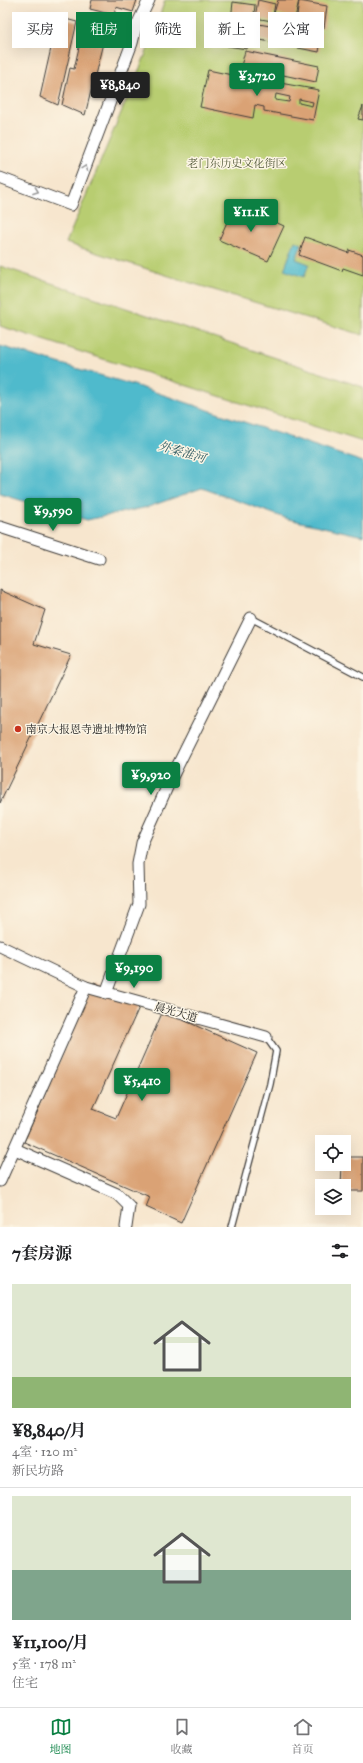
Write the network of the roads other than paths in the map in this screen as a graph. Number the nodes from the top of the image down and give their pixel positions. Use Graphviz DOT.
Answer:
graph roads {
  1 [pos="149,0"];
  2 [pos="0,178"];
  3 [pos="0,527"];
  4 [pos="99,559"];
  5 [pos="251,618"];
  6 [pos="363,677"];
  7 [pos="0,946"];
  8 [pos="86,987"];
  9 [pos="106,993"];
  10 [pos="266,1037"];
  11 [pos="15,1150"];
  12 [pos="0,1181"];
  13 [pos="126,1227"];
  14 [pos="232,1227"];
  2 -- 1 [label="street, one-way"];
  3 -- 4 [label="street"];
  5 -- 6 [label="lane"];
  5 -- 9 [label="street"];
  7 -- 8 [label="street, 晨光大道"];
  8 -- 9 [label="street, 晨光大道"];
  8 -- 11 [label="street"];
  9 -- 10 [label="street, 晨光大道"];
  10 -- 14 [label="lane"];
  11 -- 12 [label="street"];
  11 -- 13 [label="street"];
}
